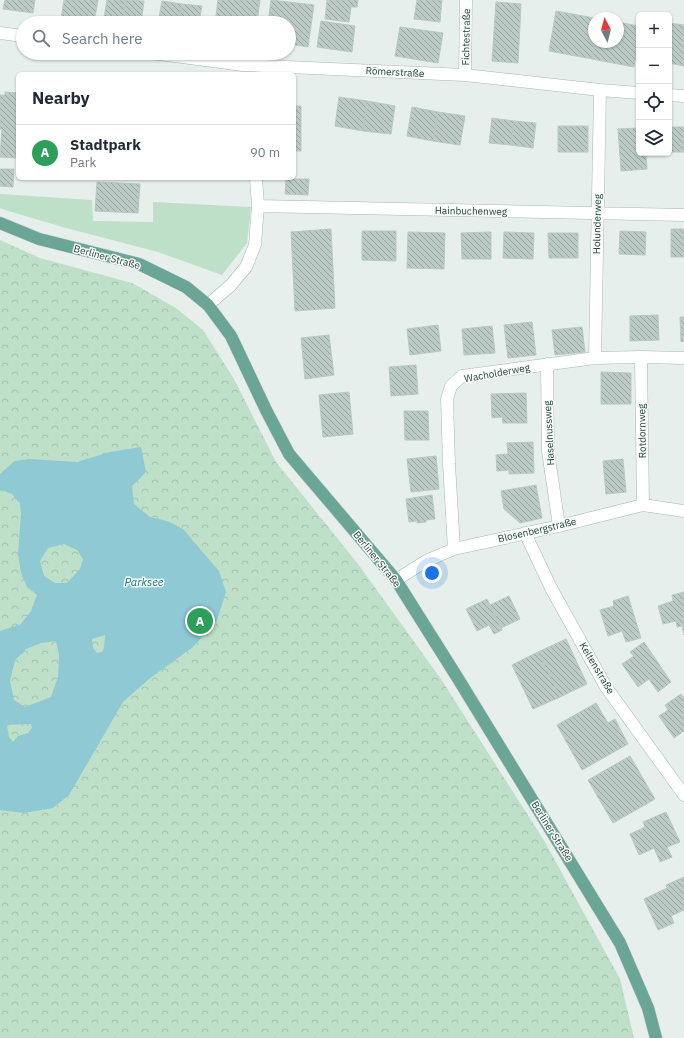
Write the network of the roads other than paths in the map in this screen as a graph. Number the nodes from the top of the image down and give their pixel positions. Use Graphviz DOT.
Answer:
graph roads {
  1 [pos="466,0"];
  2 [pos="0,33"];
  3 [pos="16,35"];
  4 [pos="190,60"];
  5 [pos="244,70"];
  6 [pos="465,75"];
  7 [pos="600,90"];
  8 [pos="636,93"];
  9 [pos="672,95"];
  10 [pos="684,96"];
  11 [pos="256,180"];
  12 [pos="258,206"];
  13 [pos="597,213"];
  14 [pos="684,215"];
  15 [pos="0,223"];
  16 [pos="208,305"];
  17 [pos="595,358"];
  18 [pos="641,358"];
  19 [pos="684,358"];
  20 [pos="547,364"];
  21 [pos="643,505"];
  22 [pos="684,511"];
  23 [pos="559,526"];
  24 [pos="525,533"];
  25 [pos="454,549"];
  26 [pos="396,580"];
  27 [pos="684,794"];
  28 [pos="656,1036"];
  1 -- 6 [label="street, Fichtestraße"];
  2 -- 3 [label="street"];
  4 -- 5 [label="street, Römerstraße"];
  5 -- 6 [label="street, Römerstraße"];
  6 -- 7 [label="street, Römerstraße"];
  7 -- 8 [label="street, Römerstraße"];
  7 -- 13 [label="street, Holunderweg"];
  9 -- 10 [label="street"];
  11 -- 12 [label="street"];
  12 -- 13 [label="street, Hainbuchenweg"];
  12 -- 16 [label="street"];
  13 -- 14 [label="street, Hainbuchenweg"];
  13 -- 17 [label="street, Holunderweg"];
  15 -- 16 [label="main road, Berliner Straße"];
  16 -- 26 [label="main road, Berliner Straße"];
  17 -- 18 [label="street, Wacholderweg"];
  17 -- 20 [label="street, Wacholderweg"];
  18 -- 19 [label="street, Wacholderweg"];
  18 -- 21 [label="street, Rotdornweg"];
  20 -- 23 [label="street, Haselnussweg"];
  20 -- 25 [label="street, Wacholderweg"];
  21 -- 22 [label="street, Blosenbergstraße"];
  21 -- 23 [label="street, Blosenbergstraße"];
  23 -- 24 [label="street, Blosenbergstraße"];
  24 -- 25 [label="street, Blosenbergstraße"];
  24 -- 27 [label="street, Keltenstraße"];
  25 -- 26 [label="street, Blosenbergstraße"];
  26 -- 28 [label="main road, Berliner Straße"];
}
